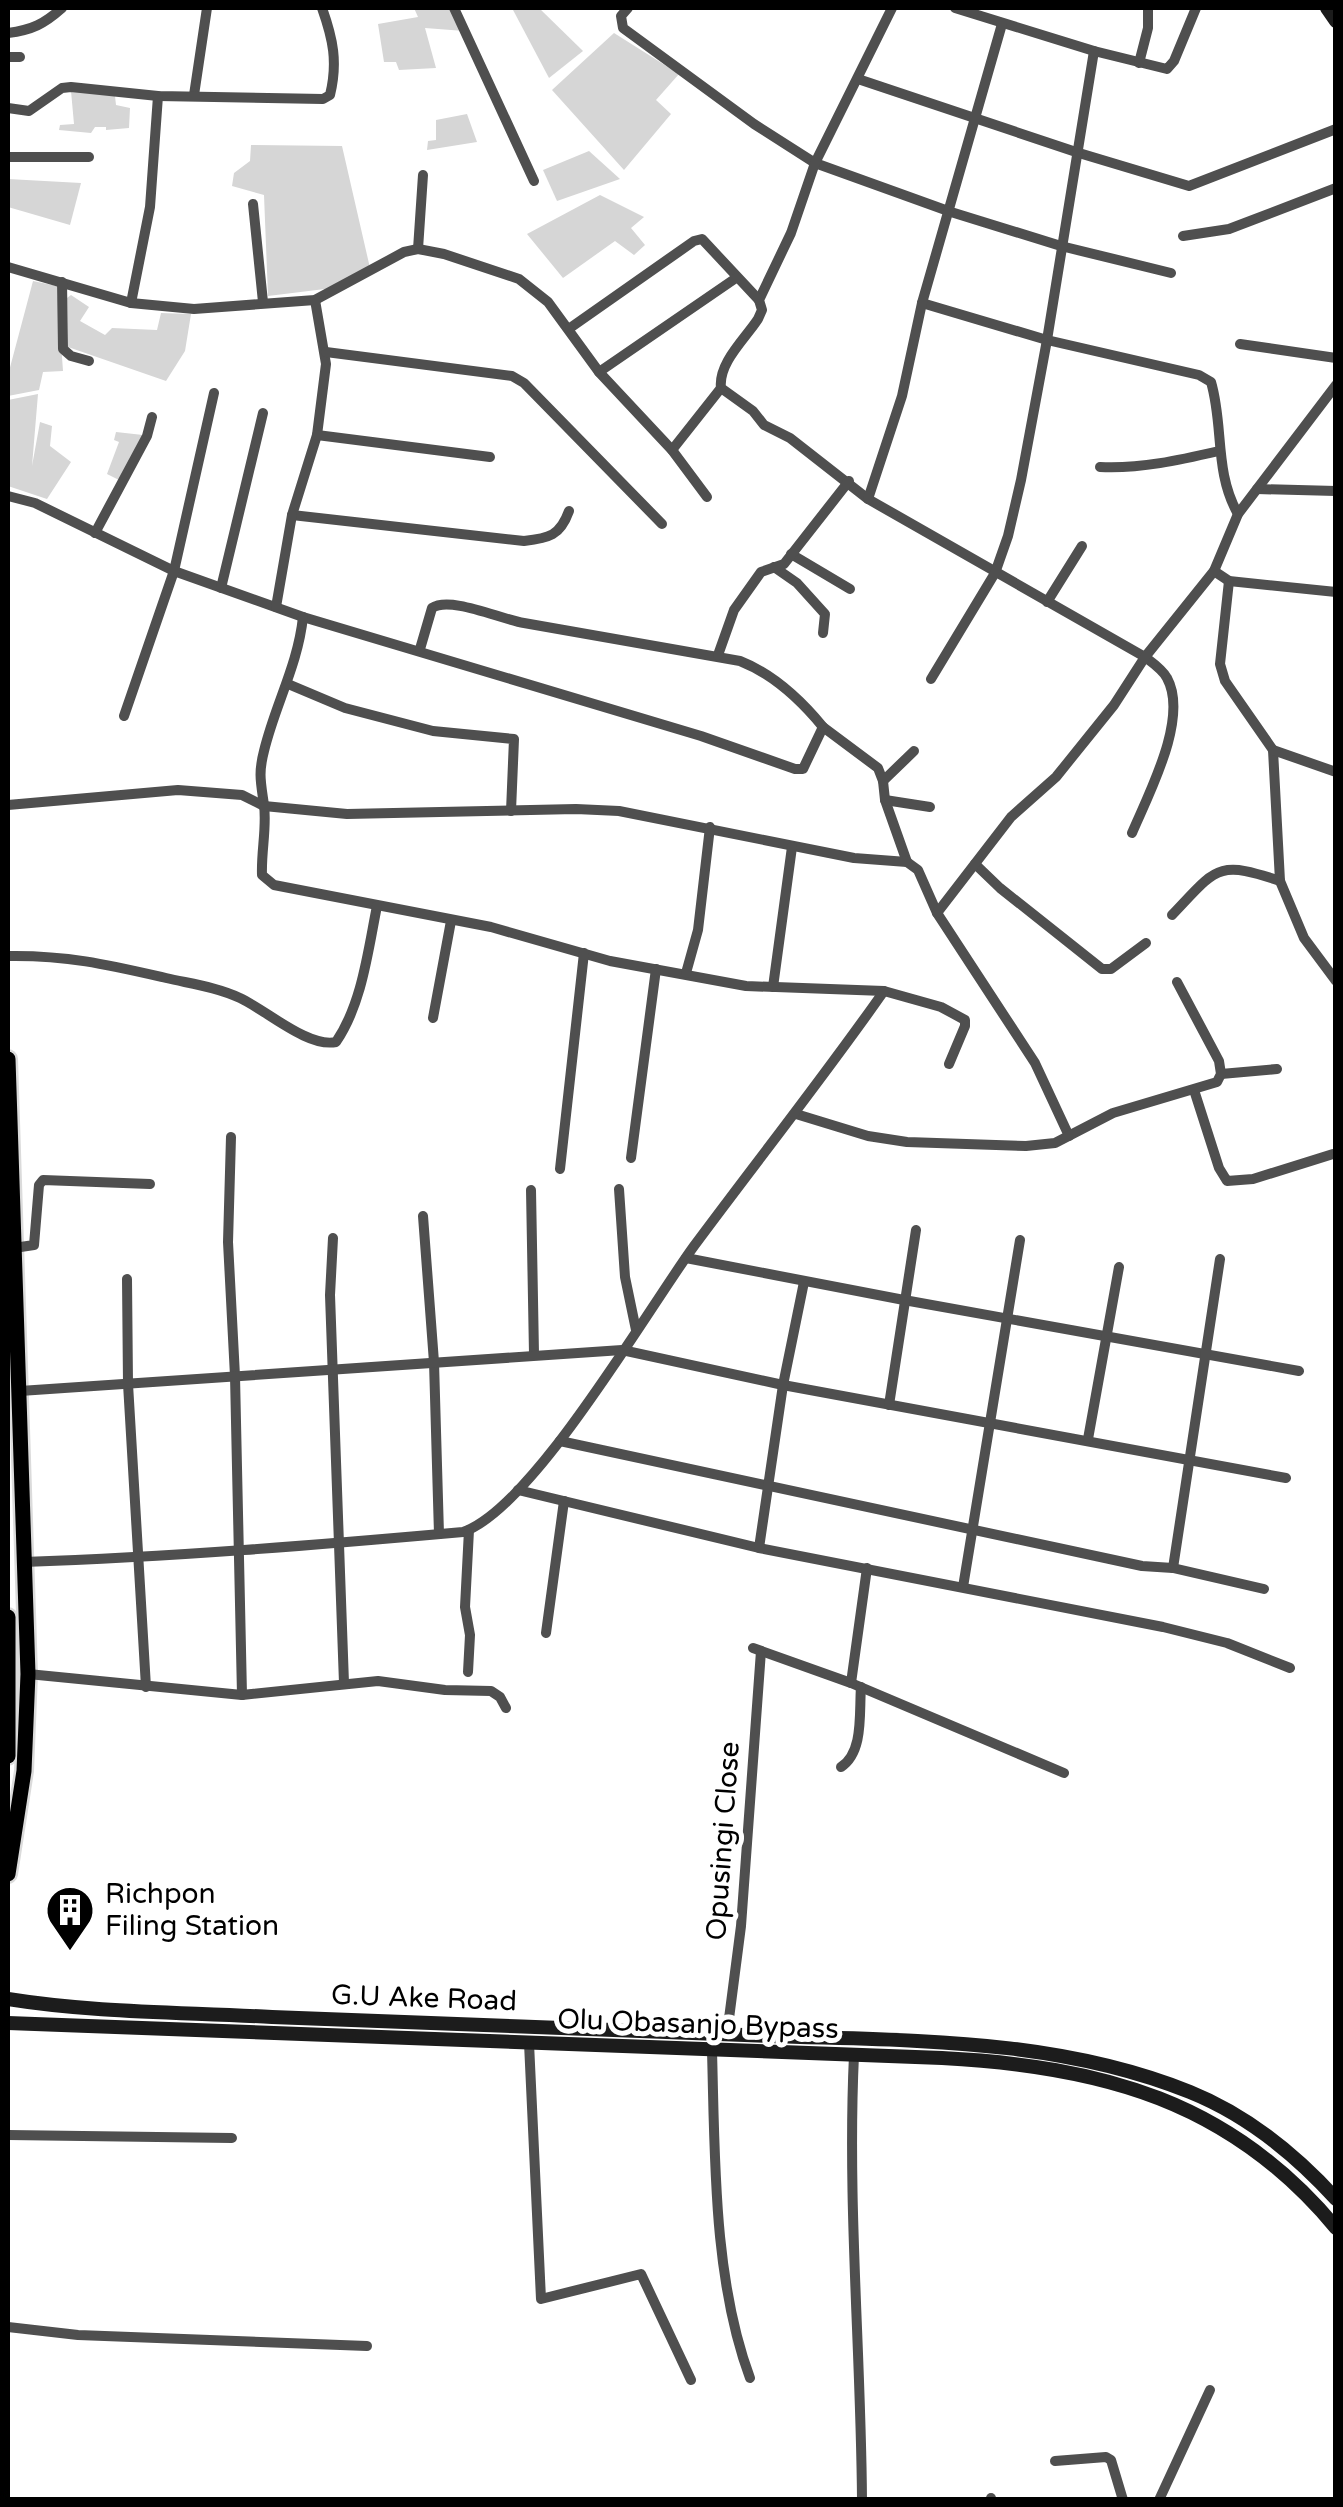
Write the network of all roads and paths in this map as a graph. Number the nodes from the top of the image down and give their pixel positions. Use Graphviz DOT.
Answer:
graph roads {
  1 [pos="62,8"];
  2 [pos="208,8"];
  3 [pos="322,8"];
  4 [pos="454,8"];
  5 [pos="628,8"];
  6 [pos="892,8"];
  7 [pos="955,8"];
  8 [pos="1148,8"];
  9 [pos="1196,8"];
  10 [pos="1328,8"];
  11 [pos="1336,20"];
  12 [pos="1002,24"];
  13 [pos="8,33"];
  14 [pos="1094,52"];
  15 [pos="8,56"];
  16 [pos="20,57"];
  17 [pos="1139,63"];
  18 [pos="858,78"];
  19 [pos="194,95"];
  20 [pos="158,96"];
  21 [pos="8,108"];
  22 [pos="975,117"];
  23 [pos="1336,129"];
  24 [pos="1079,153"];
  25 [pos="8,156"];
  26 [pos="89,157"];
  27 [pos="815,163"];
  28 [pos="423,175"];
  29 [pos="534,181"];
  30 [pos="1336,188"];
  31 [pos="253,204"];
  32 [pos="950,212"];
  33 [pos="1182,236"];
  34 [pos="1061,246"];
  35 [pos="418,249"];
  36 [pos="8,267"];
  37 [pos="1171,273"];
  38 [pos="736,278"];
  39 [pos="62,282"];
  40 [pos="315,300"];
  41 [pos="760,300"];
  42 [pos="262,302"];
  43 [pos="922,303"];
  44 [pos="130,304"];
  45 [pos="570,328"];
  46 [pos="1046,340"];
  47 [pos="1240,344"];
  48 [pos="326,352"];
  49 [pos="1336,358"];
  50 [pos="89,360"];
  51 [pos="600,372"];
  52 [pos="1336,385"];
  53 [pos="721,388"];
  54 [pos="214,393"];
  55 [pos="263,413"];
  56 [pos="152,417"];
  57 [pos="317,436"];
  58 [pos="672,450"];
  59 [pos="1219,450"];
  60 [pos="490,457"];
  61 [pos="1100,467"];
  62 [pos="849,481"];
  63 [pos="1257,488"];
  64 [pos="1336,491"];
  65 [pos="8,496"];
  66 [pos="707,498"];
  67 [pos="868,498"];
  68 [pos="569,512"];
  69 [pos="1238,514"];
  70 [pos="292,515"];
  71 [pos="662,524"];
  72 [pos="95,533"];
  73 [pos="1082,546"];
  74 [pos="791,554"];
  75 [pos="774,567"];
  76 [pos="174,571"];
  77 [pos="1214,571"];
  78 [pos="995,573"];
  79 [pos="1229,582"];
  80 [pos="221,588"];
  81 [pos="850,589"];
  82 [pos="1336,592"];
  83 [pos="1047,602"];
  84 [pos="276,607"];
  85 [pos="304,617"];
  86 [pos="824,633"];
  87 [pos="420,650"];
  88 [pos="718,655"];
  89 [pos="1145,656"];
  90 [pos="931,679"];
  91 [pos="288,684"];
  92 [pos="124,716"];
  93 [pos="823,727"];
  94 [pos="1273,750"];
  95 [pos="914,752"];
  96 [pos="1336,772"];
  97 [pos="883,781"];
  98 [pos="884,800"];
  99 [pos="8,804"];
  100 [pos="264,806"];
  101 [pos="930,807"];
  102 [pos="511,811"];
  103 [pos="710,828"];
  104 [pos="1132,833"];
  105 [pos="792,846"];
  106 [pos="906,862"];
  107 [pos="975,864"];
  108 [pos="1280,881"];
  109 [pos="377,906"];
  110 [pos="937,913"];
  111 [pos="1172,915"];
  112 [pos="452,921"];
  113 [pos="1146,943"];
  114 [pos="584,953"];
  115 [pos="8,956"];
  116 [pos="656,969"];
  117 [pos="686,973"];
  118 [pos="1336,981"];
  119 [pos="1177,982"];
  120 [pos="773,987"];
  121 [pos="884,991"];
  122 [pos="433,1018"];
  123 [pos="8,1059"];
  124 [pos="949,1064"];
  125 [pos="1277,1069"];
  126 [pos="1221,1074"];
  127 [pos="1194,1090"];
  128 [pos="796,1114"];
  129 [pos="1069,1136"];
  130 [pos="231,1137"];
  131 [pos="1333,1154"];
  132 [pos="630,1158"];
  133 [pos="560,1169"];
  134 [pos="150,1184"];
  135 [pos="619,1188"];
  136 [pos="531,1190"];
  137 [pos="424,1216"];
  138 [pos="916,1230"];
  139 [pos="333,1238"];
  140 [pos="1020,1240"];
  141 [pos="11,1254"];
  142 [pos="686,1258"];
  143 [pos="1220,1259"];
  144 [pos="1120,1267"];
  145 [pos="126,1279"];
  146 [pos="804,1282"];
  147 [pos="904,1300"];
  148 [pos="1006,1318"];
  149 [pos="636,1330"];
  150 [pos="1106,1336"];
  151 [pos="622,1350"];
  152 [pos="1208,1352"];
  153 [pos="534,1354"];
  154 [pos="434,1362"];
  155 [pos="334,1370"];
  156 [pos="1299,1370"];
  157 [pos="235,1376"];
  158 [pos="128,1384"];
  159 [pos="783,1385"];
  160 [pos="20,1391"];
  161 [pos="889,1405"];
  162 [pos="988,1422"];
  163 [pos="1088,1439"];
  164 [pos="560,1441"];
  165 [pos="1192,1458"];
  166 [pos="1286,1478"];
  167 [pos="766,1486"];
  168 [pos="518,1490"];
  169 [pos="564,1501"];
  170 [pos="469,1530"];
  171 [pos="972,1530"];
  172 [pos="439,1534"];
  173 [pos="340,1542"];
  174 [pos="758,1548"];
  175 [pos="238,1550"];
  176 [pos="138,1558"];
  177 [pos="24,1562"];
  178 [pos="868,1568"];
  179 [pos="1173,1568"];
  180 [pos="963,1587"];
  181 [pos="1264,1588"];
  182 [pos="8,1617"];
  183 [pos="546,1633"];
  184 [pos="8,1642"];
  185 [pos="1290,1668"];
  186 [pos="468,1672"];
  187 [pos="28,1674"];
  188 [pos="344,1683"];
  189 [pos="856,1685"];
  190 [pos="146,1687"];
  191 [pos="242,1695"];
  192 [pos="506,1708"];
  193 [pos="8,1756"];
  194 [pos="841,1766"];
  195 [pos="1064,1773"];
  196 [pos="8,1874"];
  197 [pos="8,1999"];
  198 [pos="8,2023"];
  199 [pos="726,2034"];
  200 [pos="528,2042"];
  201 [pos="712,2051"];
  202 [pos="854,2054"];
  203 [pos="8,2135"];
  204 [pos="232,2138"];
  205 [pos="1336,2199"];
  206 [pos="1336,2228"];
  207 [pos="8,2328"];
  208 [pos="367,2346"];
  209 [pos="750,2378"];
  210 [pos="691,2380"];
  211 [pos="1210,2390"];
  212 [pos="1055,2462"];
  213 [pos="862,2500"];
  214 [pos="1123,2500"];
  215 [pos="1160,2500"];
  1 -- 13 [label="street"];
  2 -- 19 [label="street"];
  3 -- 19 [label="street"];
  4 -- 29 [label="street"];
  5 -- 27 [label="street"];
  6 -- 18 [label="street"];
  7 -- 12 [label="street"];
  8 -- 17 [label="street"];
  9 -- 17 [label="street"];
  10 -- 11 [label="main road"];
  12 -- 14 [label="street"];
  12 -- 22 [label="street"];
  14 -- 17 [label="street"];
  14 -- 24 [label="street"];
  15 -- 16 [label="street"];
  18 -- 22 [label="street"];
  18 -- 27 [label="street"];
  19 -- 20 [label="street"];
  20 -- 21 [label="street"];
  20 -- 44 [label="street"];
  22 -- 24 [label="street"];
  22 -- 32 [label="street"];
  23 -- 24 [label="street"];
  24 -- 34 [label="street"];
  25 -- 26 [label="street"];
  27 -- 32 [label="street"];
  27 -- 41 [label="street"];
  28 -- 35 [label="street"];
  30 -- 33 [label="street"];
  31 -- 42 [label="street"];
  32 -- 34 [label="street"];
  32 -- 43 [label="street"];
  34 -- 37 [label="street"];
  34 -- 46 [label="street"];
  35 -- 40 [label="street"];
  35 -- 45 [label="street"];
  36 -- 39 [label="street"];
  38 -- 41 [label="street"];
  38 -- 45 [label="street"];
  38 -- 51 [label="street"];
  39 -- 44 [label="street"];
  39 -- 50 [label="street"];
  40 -- 42 [label="street"];
  40 -- 48 [label="street"];
  41 -- 53 [label="street"];
  42 -- 44 [label="street"];
  43 -- 46 [label="street"];
  43 -- 67 [label="street"];
  45 -- 51 [label="street"];
  46 -- 59 [label="street"];
  46 -- 78 [label="street"];
  47 -- 49 [label="street"];
  48 -- 57 [label="street"];
  48 -- 71 [label="street"];
  51 -- 58 [label="street"];
  52 -- 63 [label="street"];
  53 -- 58 [label="street"];
  53 -- 62 [label="street"];
  54 -- 76 [label="street"];
  55 -- 80 [label="street"];
  56 -- 72 [label="street"];
  57 -- 60 [label="street"];
  57 -- 70 [label="street"];
  58 -- 66 [label="street"];
  59 -- 61 [label="street"];
  59 -- 69 [label="street"];
  62 -- 67 [label="street"];
  62 -- 74 [label="street"];
  63 -- 64 [label="street"];
  63 -- 69 [label="street"];
  65 -- 72 [label="street"];
  67 -- 78 [label="street"];
  68 -- 70 [label="street"];
  69 -- 77 [label="street"];
  70 -- 84 [label="street"];
  72 -- 76 [label="street"];
  73 -- 83 [label="street"];
  74 -- 75 [label="street"];
  74 -- 81 [label="street"];
  75 -- 86 [label="street"];
  75 -- 88 [label="street"];
  76 -- 80 [label="street"];
  76 -- 92 [label="street"];
  77 -- 79 [label="street"];
  77 -- 89 [label="street"];
  78 -- 83 [label="street"];
  78 -- 90 [label="street"];
  79 -- 82 [label="street"];
  79 -- 94 [label="street"];
  80 -- 84 [label="street"];
  83 -- 89 [label="street"];
  84 -- 85 [label="street"];
  85 -- 87 [label="street"];
  85 -- 91 [label="street"];
  87 -- 88 [label="street"];
  87 -- 93 [label="street"];
  88 -- 93 [label="street"];
  89 -- 104 [label="street"];
  89 -- 107 [label="street"];
  91 -- 100 [label="street"];
  91 -- 102 [label="street"];
  93 -- 97 [label="street"];
  94 -- 96 [label="street"];
  94 -- 108 [label="street"];
  95 -- 97 [label="street"];
  97 -- 98 [label="street"];
  98 -- 101 [label="street"];
  98 -- 106 [label="street"];
  99 -- 100 [label="street"];
  100 -- 102 [label="street"];
  100 -- 109 [label="street"];
  102 -- 103 [label="street"];
  103 -- 105 [label="street"];
  103 -- 117 [label="street"];
  105 -- 106 [label="street"];
  105 -- 120 [label="street"];
  106 -- 110 [label="street"];
  107 -- 110 [label="street"];
  107 -- 113 [label="street"];
  108 -- 111 [label="street"];
  108 -- 118 [label="street"];
  109 -- 112 [label="street"];
  109 -- 115 [label="street"];
  110 -- 129 [label="street"];
  112 -- 114 [label="street"];
  112 -- 122 [label="street"];
  114 -- 116 [label="street"];
  114 -- 133 [label="street"];
  116 -- 117 [label="street"];
  116 -- 132 [label="street"];
  117 -- 120 [label="street"];
  119 -- 126 [label="street"];
  120 -- 121 [label="street"];
  121 -- 124 [label="street"];
  121 -- 128 [label="street"];
  123 -- 141 [label="main road"];
  125 -- 126 [label="street"];
  126 -- 127 [label="street"];
  127 -- 129 [label="street"];
  127 -- 131 [label="street"];
  128 -- 129 [label="street"];
  128 -- 142 [label="street"];
  130 -- 157 [label="street"];
  134 -- 141 [label="street"];
  135 -- 149 [label="street"];
  136 -- 153 [label="street"];
  137 -- 154 [label="street"];
  138 -- 147 [label="street"];
  139 -- 155 [label="street"];
  140 -- 148 [label="street"];
  141 -- 160 [label="main road"];
  142 -- 146 [label="street"];
  142 -- 149 [label="street"];
  143 -- 152 [label="street"];
  144 -- 150 [label="street"];
  145 -- 158 [label="street"];
  146 -- 147 [label="street"];
  146 -- 159 [label="street"];
  147 -- 148 [label="street"];
  147 -- 161 [label="street"];
  148 -- 150 [label="street"];
  148 -- 162 [label="street"];
  149 -- 151 [label="street"];
  150 -- 152 [label="street"];
  150 -- 163 [label="street"];
  151 -- 153 [label="street"];
  151 -- 159 [label="street"];
  151 -- 164 [label="street"];
  152 -- 156 [label="street"];
  152 -- 165 [label="street"];
  153 -- 154 [label="street"];
  154 -- 155 [label="street"];
  154 -- 172 [label="street"];
  155 -- 157 [label="street"];
  155 -- 173 [label="street"];
  157 -- 158 [label="street"];
  157 -- 175 [label="street"];
  158 -- 160 [label="street"];
  158 -- 176 [label="street"];
  159 -- 161 [label="street"];
  159 -- 167 [label="street"];
  160 -- 177 [label="main road"];
  161 -- 162 [label="street"];
  162 -- 163 [label="street"];
  162 -- 171 [label="street"];
  163 -- 165 [label="street"];
  164 -- 167 [label="street"];
  164 -- 168 [label="street"];
  165 -- 166 [label="street"];
  165 -- 179 [label="street"];
  167 -- 171 [label="street"];
  167 -- 174 [label="street"];
  168 -- 169 [label="street"];
  168 -- 170 [label="street"];
  169 -- 174 [label="street"];
  169 -- 183 [label="street"];
  170 -- 172 [label="street"];
  170 -- 186 [label="street"];
  171 -- 179 [label="street"];
  171 -- 180 [label="street"];
  172 -- 173 [label="street"];
  173 -- 175 [label="street"];
  173 -- 188 [label="street"];
  174 -- 178 [label="street"];
  175 -- 176 [label="street"];
  175 -- 191 [label="street"];
  176 -- 177 [label="street"];
  176 -- 190 [label="street"];
  177 -- 187 [label="main road"];
  178 -- 180 [label="street"];
  178 -- 189 [label="street"];
  179 -- 181 [label="street"];
  180 -- 185 [label="street"];
  182 -- 184 [label="main road"];
  184 -- 193 [label="main road"];
  187 -- 190 [label="street"];
  187 -- 196 [label="main road"];
  188 -- 191 [label="street"];
  188 -- 192 [label="street"];
  189 -- 194 [label="street"];
  189 -- 195 [label="street"];
  189 -- 199 [label="street, Opusingi Close"];
  190 -- 191 [label="street"];
  197 -- 199 [label="main road, G.U Ake Road"];
  198 -- 200 [label="main road, Olu Obasanjo Bypass"];
  199 -- 205 [label="main road, G.U Ake Road"];
  200 -- 201 [label="main road, Olu Obasanjo Bypass"];
  200 -- 210 [label="street"];
  201 -- 202 [label="main road, Olu Obasanjo Bypass"];
  201 -- 209 [label="street"];
  202 -- 206 [label="main road, Olu Obasanjo Bypass"];
  202 -- 213 [label="street"];
  203 -- 204 [label="street"];
  207 -- 208 [label="street"];
  211 -- 215 [label="street"];
  212 -- 214 [label="street"];
}
